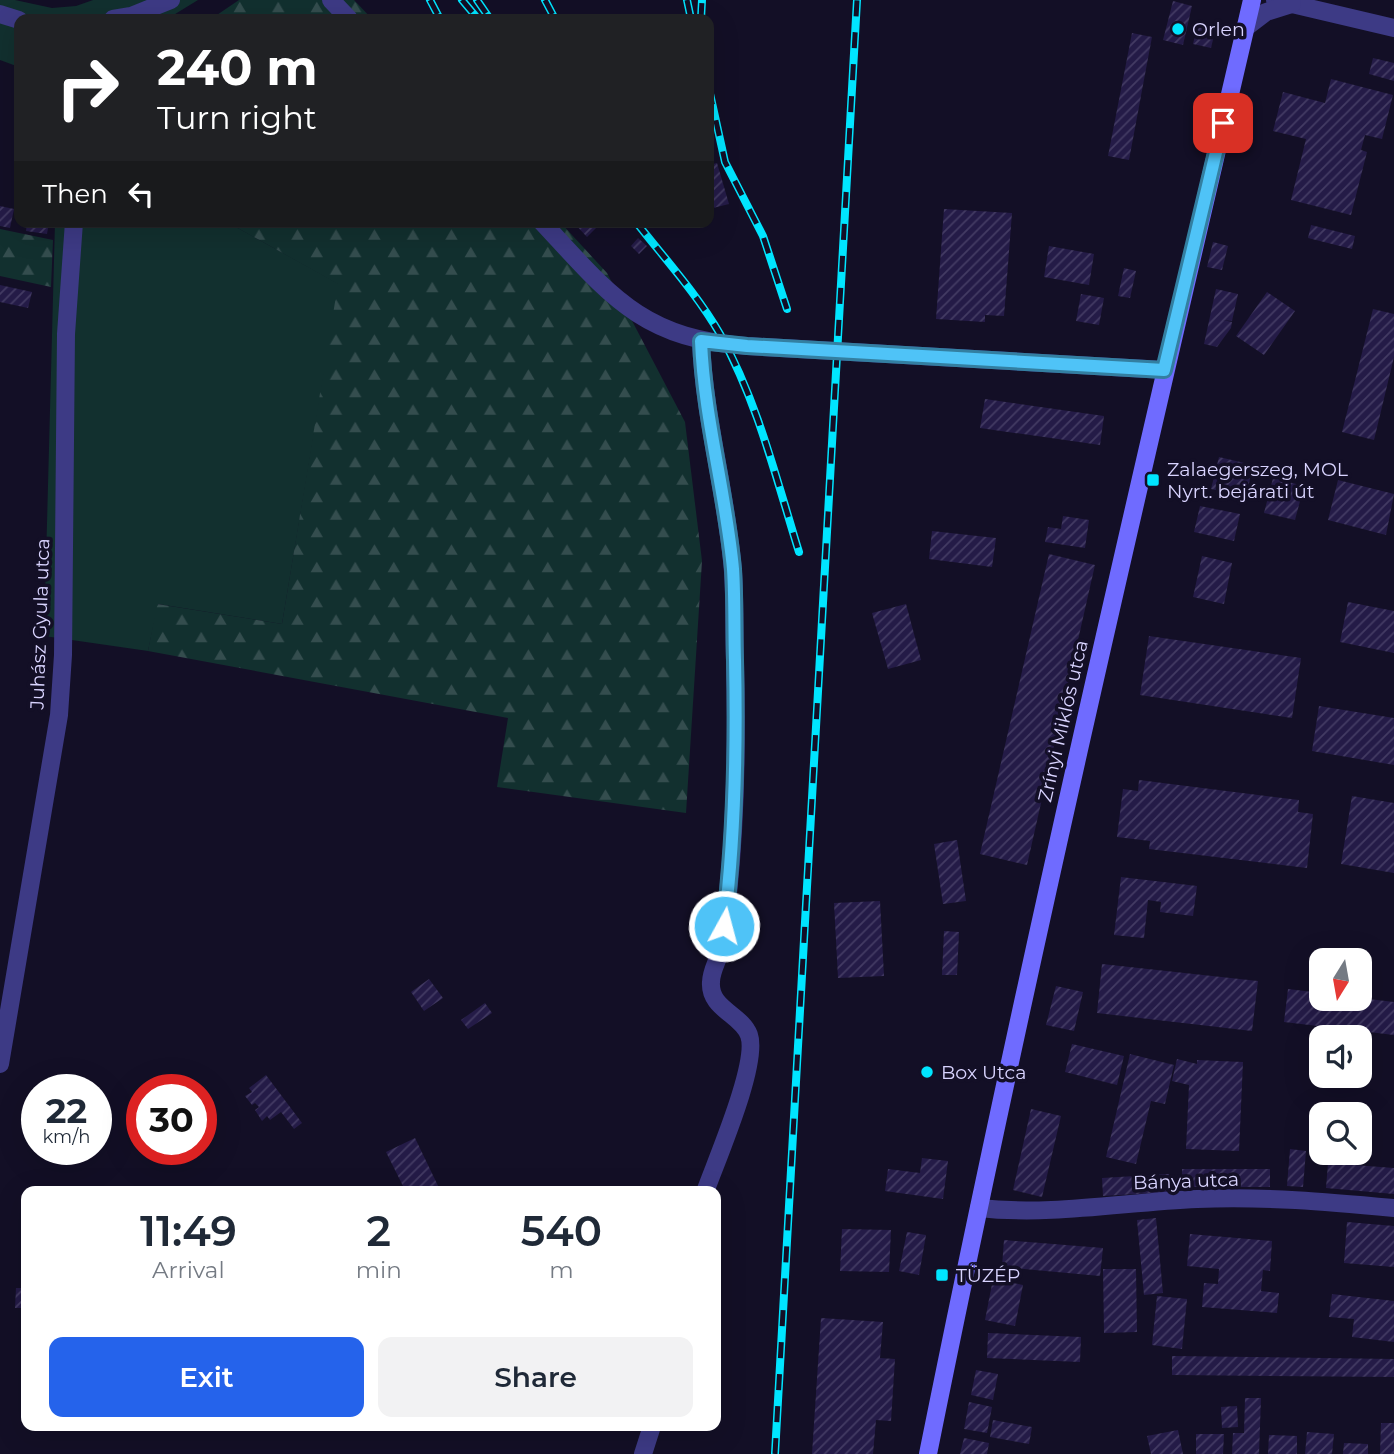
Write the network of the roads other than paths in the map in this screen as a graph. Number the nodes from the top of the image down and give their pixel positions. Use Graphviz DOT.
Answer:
graph roads {
  1 [pos="172,0"];
  2 [pos="331,0"];
  3 [pos="1252,0"];
  4 [pos="1283,2"];
  5 [pos="136,14"];
  6 [pos="344,14"];
  7 [pos="1245,28"];
  8 [pos="1394,28"];
  9 [pos="74,228"];
  10 [pos="547,228"];
  11 [pos="701,341"];
  12 [pos="1164,370"];
  13 [pos="0,1064"];
  14 [pos="707,1186"];
  15 [pos="979,1208"];
  16 [pos="1394,1208"];
  17 [pos="650,1431"];
  18 [pos="643,1454"];
  19 [pos="928,1454"];
  1 -- 5 [label="street"];
  2 -- 6 [label="street"];
  3 -- 7 [label="main road, Zrínyi Miklós utca"];
  4 -- 7 [label="street"];
  4 -- 8 [label="street"];
  7 -- 12 [label="main road, Zrínyi Miklós utca"];
  9 -- 13 [label="street, Juhász Gyula utca"];
  10 -- 11 [label="street"];
  11 -- 12 [label="street"];
  11 -- 14 [label="street"];
  12 -- 15 [label="main road, Zrínyi Miklós utca"];
  15 -- 16 [label="street, Bánya utca"];
  15 -- 19 [label="main road, Zrínyi Miklós utca"];
  17 -- 18 [label="street"];
}
